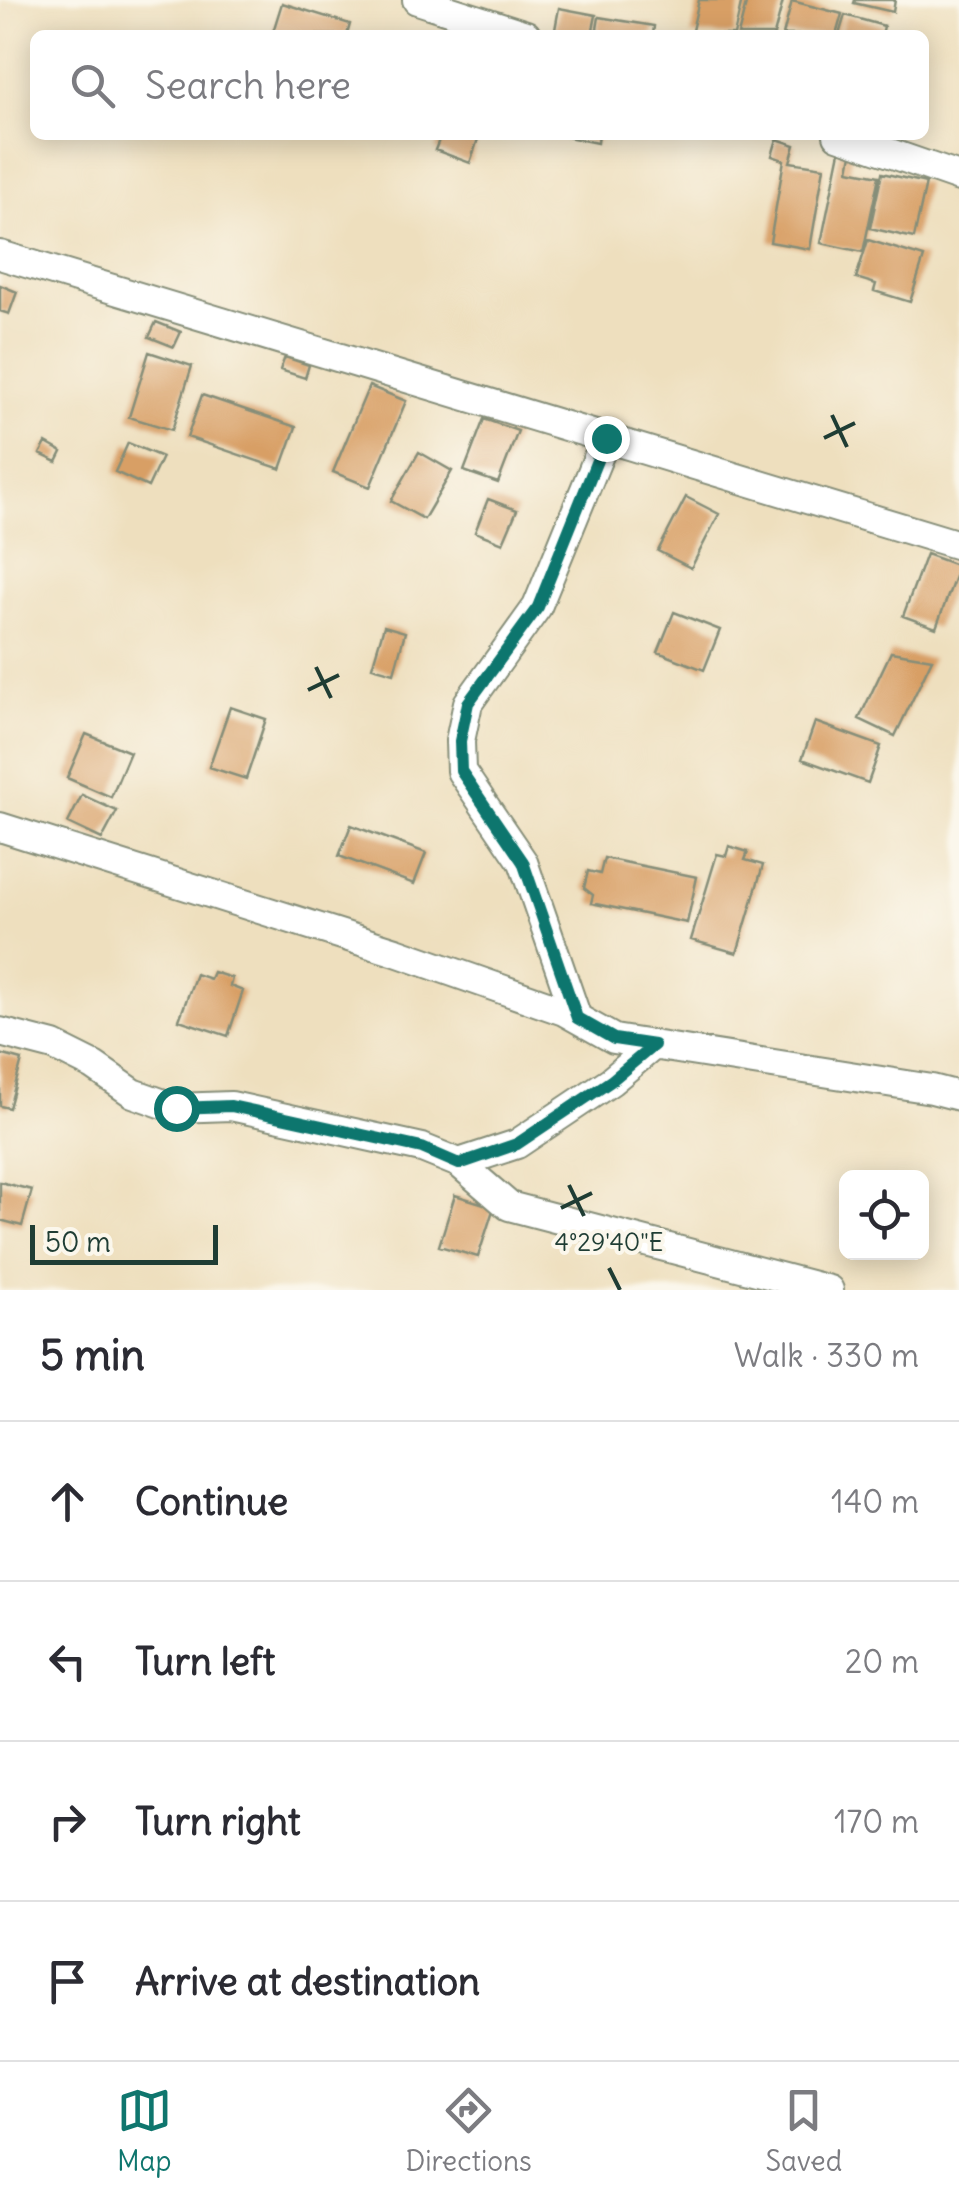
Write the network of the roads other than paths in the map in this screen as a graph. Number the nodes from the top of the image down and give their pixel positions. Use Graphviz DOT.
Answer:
graph roads {
  1 [pos="417,0"];
  2 [pos="510,30"];
  3 [pos="854,140"];
  4 [pos="959,178"];
  5 [pos="0,255"];
  6 [pos="606,438"];
  7 [pos="959,545"];
  8 [pos="0,827"];
  9 [pos="577,1018"];
  10 [pos="0,1032"];
  11 [pos="654,1045"];
  12 [pos="959,1096"];
  13 [pos="459,1164"];
  14 [pos="828,1290"];
  1 -- 2 [label="street"];
  3 -- 4 [label="street"];
  5 -- 6 [label="street"];
  6 -- 7 [label="street"];
  6 -- 9 [label="street"];
  8 -- 9 [label="street"];
  9 -- 11 [label="street"];
  10 -- 13 [label="street"];
  11 -- 12 [label="street"];
  11 -- 13 [label="street"];
  13 -- 14 [label="street"];
}
